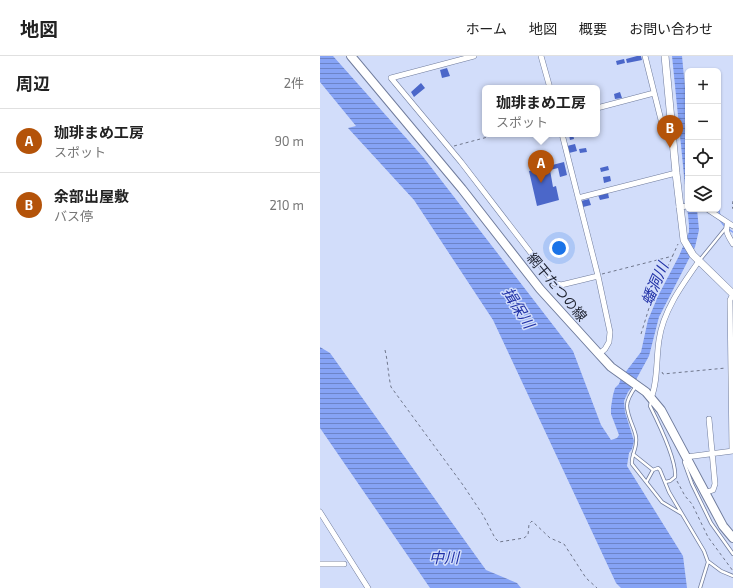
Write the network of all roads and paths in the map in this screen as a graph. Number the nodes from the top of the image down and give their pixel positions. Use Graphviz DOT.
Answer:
graph roads {
  1 [pos="351,56"];
  2 [pos="474,56"];
  3 [pos="542,56"];
  4 [pos="645,56"];
  5 [pos="664,56"];
  6 [pos="549,85"];
  7 [pos="654,93"];
  8 [pos="600,107"];
  9 [pos="672,129"];
  10 [pos="487,137"];
  11 [pos="563,137"];
  12 [pos="449,147"];
  13 [pos="676,173"];
  14 [pos="578,198"];
  15 [pos="733,201"];
  16 [pos="685,206"];
  17 [pos="679,207"];
  18 [pos="733,209"];
  19 [pos="711,212"];
  20 [pos="730,225"];
  21 [pos="683,234"];
  22 [pos="733,244"];
  23 [pos="673,256"];
  24 [pos="699,261"];
  25 [pos="598,276"];
  26 [pos="733,294"];
  27 [pos="641,334"];
  28 [pos="385,350"];
  29 [pos="599,354"];
  30 [pos="731,368"];
  31 [pos="662,371"];
  32 [pos="636,385"];
  33 [pos="652,398"];
  34 [pos="709,419"];
  35 [pos="733,451"];
  36 [pos="633,454"];
  37 [pos="713,454"];
  38 [pos="686,457"];
  39 [pos="653,470"];
  40 [pos="675,476"];
  41 [pos="647,481"];
  42 [pos="665,482"];
  43 [pos="704,493"];
  44 [pos="320,512"];
  45 [pos="683,514"];
  46 [pos="733,538"];
  47 [pos="733,554"];
  48 [pos="708,562"];
  49 [pos="320,564"];
  50 [pos="344,564"];
  51 [pos="733,572"];
  52 [pos="733,576"];
  53 [pos="368,588"];
  54 [pos="597,588"];
  55 [pos="700,588"];
  1 -- 29 [label="main road, 網干たつの線"];
  2 -- 12 [label="street"];
  3 -- 6 [label="street"];
  4 -- 7 [label="street"];
  5 -- 9 [label="street"];
  7 -- 8 [label="street"];
  7 -- 9 [label="street"];
  9 -- 13 [label="street"];
  10 -- 12 [label="path"];
  11 -- 14 [label="street"];
  12 -- 25 [label="street"];
  13 -- 14 [label="street"];
  13 -- 17 [label="street"];
  14 -- 25 [label="street"];
  15 -- 18 [label="path"];
  16 -- 17 [label="street"];
  17 -- 21 [label="street"];
  19 -- 20 [label="street"];
  20 -- 22 [label="street"];
  20 -- 24 [label="lane"];
  21 -- 23 [label="path"];
  21 -- 24 [label="street"];
  23 -- 25 [label="path"];
  23 -- 27 [label="path"];
  24 -- 26 [label="street"];
  24 -- 33 [label="street"];
  25 -- 29 [label="street"];
  26 -- 30 [label="street"];
  28 -- 54 [label="path"];
  29 -- 32 [label="main road, 網干たつの線"];
  30 -- 31 [label="path"];
  30 -- 35 [label="street"];
  32 -- 33 [label="main road, 網干たつの線"];
  32 -- 36 [label="lane"];
  33 -- 38 [label="main road, 網干たつの線"];
  33 -- 40 [label="lane"];
  34 -- 37 [label="street"];
  35 -- 37 [label="street"];
  36 -- 39 [label="lane"];
  36 -- 41 [label="lane"];
  37 -- 38 [label="street"];
  37 -- 43 [label="street"];
  38 -- 43 [label="main road, 網干たつの線"];
  38 -- 47 [label="lane"];
  39 -- 41 [label="lane"];
  39 -- 42 [label="lane"];
  40 -- 42 [label="lane"];
  40 -- 51 [label="path"];
  41 -- 45 [label="lane"];
  42 -- 45 [label="lane"];
  43 -- 46 [label="main road, 網干たつの線"];
  44 -- 53 [label="street"];
  45 -- 48 [label="lane"];
  48 -- 52 [label="lane"];
  48 -- 55 [label="lane"];
  49 -- 50 [label="street"];
}
